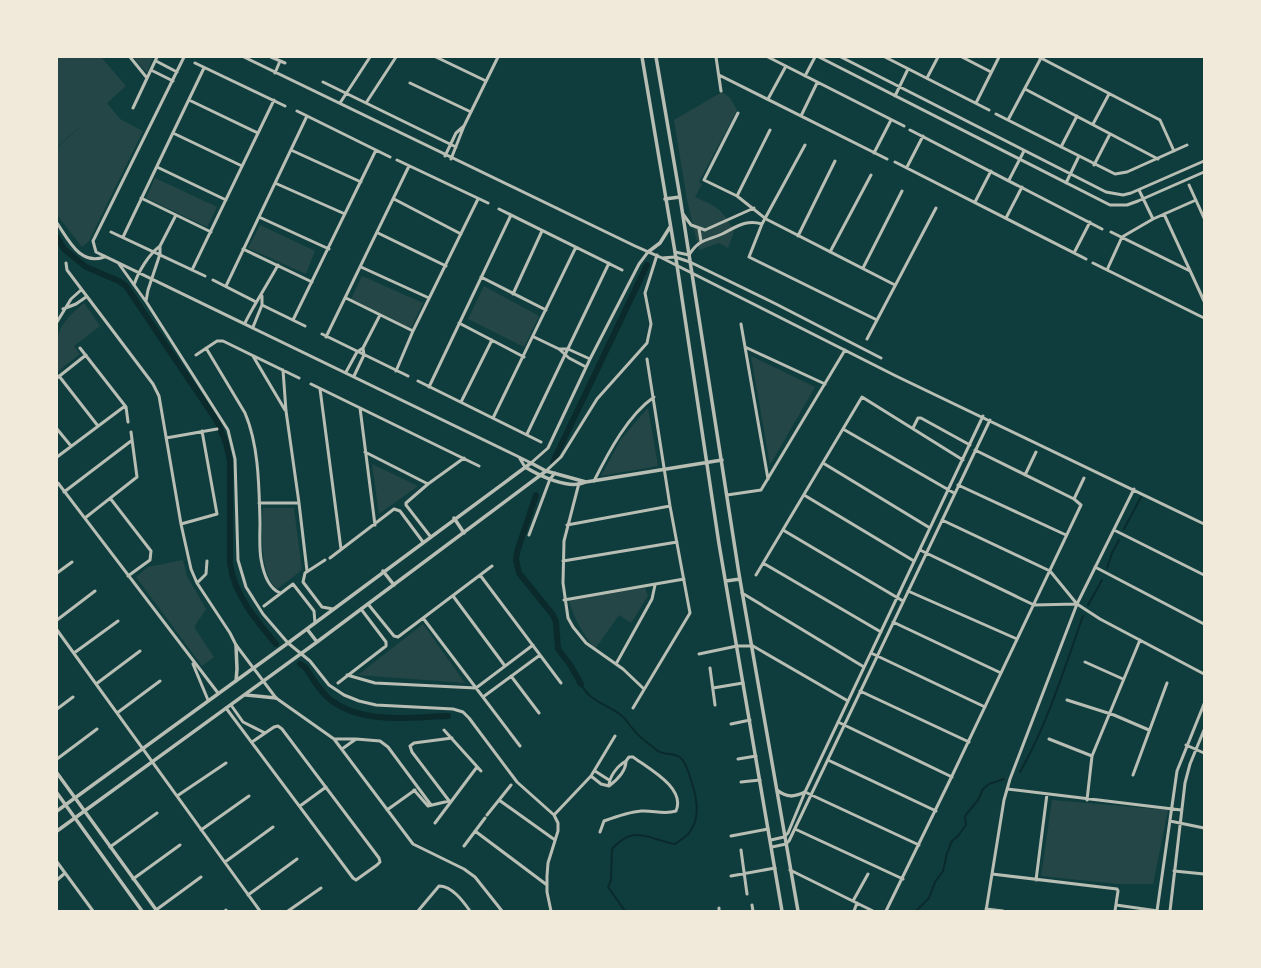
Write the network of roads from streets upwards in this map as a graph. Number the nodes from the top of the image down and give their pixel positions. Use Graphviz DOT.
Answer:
graph roads {
  1 [pos="130,57"];
  2 [pos="158,57"];
  3 [pos="184,57"];
  4 [pos="244,57"];
  5 [pos="271,57"];
  6 [pos="370,57"];
  7 [pos="396,57"];
  8 [pos="436,57"];
  9 [pos="498,57"];
  10 [pos="642,57"];
  11 [pos="656,57"];
  12 [pos="716,57"];
  13 [pos="768,57"];
  14 [pos="815,57"];
  15 [pos="819,57"];
  16 [pos="841,57"];
  17 [pos="885,57"];
  18 [pos="938,57"];
  19 [pos="962,57"];
  20 [pos="999,57"];
  21 [pos="1040,57"];
  22 [pos="891,58"];
  23 [pos="156,61"];
  24 [pos="280,61"];
  25 [pos="195,63"];
  26 [pos="285,63"];
  27 [pos="786,66"];
  28 [pos="204,68"];
  29 [pos="908,69"];
  30 [pos="152,70"];
  31 [pos="177,72"];
  32 [pos="991,72"];
  33 [pos="275,73"];
  34 [pos="719,75"];
  35 [pos="805,76"];
  36 [pos="147,78"];
  37 [pos="927,78"];
  38 [pos="172,80"];
  39 [pos="323,82"];
  40 [pos="486,82"];
  41 [pos="410,83"];
  42 [pos="818,83"];
  43 [pos="899,87"];
  44 [pos="1025,88"];
  45 [pos="721,91"];
  46 [pos="346,94"];
  47 [pos="1109,94"];
  48 [pos="895,96"];
  49 [pos="189,100"];
  50 [pos="274,100"];
  51 [pos="768,100"];
  52 [pos="366,103"];
  53 [pos="976,103"];
  54 [pos="340,104"];
  55 [pos="285,106"];
  56 [pos="133,108"];
  57 [pos="989,110"];
  58 [pos="297,111"];
  59 [pos="471,112"];
  60 [pos="738,113"];
  61 [pos="996,114"];
  62 [pos="307,116"];
  63 [pos="801,116"];
  64 [pos="1077,116"];
  65 [pos="891,120"];
  66 [pos="1008,120"];
  67 [pos="1092,124"];
  68 [pos="464,126"];
  69 [pos="904,126"];
  70 [pos="770,130"];
  71 [pos="910,130"];
  72 [pos="173,133"];
  73 [pos="258,133"];
  74 [pos="1110,134"];
  75 [pos="923,136"];
  76 [pos="450,144"];
  77 [pos="805,145"];
  78 [pos="1187,145"];
  79 [pos="456,147"];
  80 [pos="1061,147"];
  81 [pos="291,150"];
  82 [pos="376,150"];
  83 [pos="1024,151"];
  84 [pos="1174,151"];
  85 [pos="874,153"];
  86 [pos="445,156"];
  87 [pos="1079,156"];
  88 [pos="390,157"];
  89 [pos="451,158"];
  90 [pos="887,159"];
  91 [pos="1158,159"];
  92 [pos="397,160"];
  93 [pos="1019,160"];
  94 [pos="835,161"];
  95 [pos="895,162"];
  96 [pos="1204,163"];
  97 [pos="1094,164"];
  98 [pos="157,166"];
  99 [pos="242,166"];
  100 [pos="410,166"];
  101 [pos="907,167"];
  102 [pos="991,172"];
  103 [pos="1204,172"];
  104 [pos="1070,174"];
  105 [pos="870,175"];
  106 [pos="1009,180"];
  107 [pos="361,182"];
  108 [pos="275,183"];
  109 [pos="1066,183"];
  110 [pos="1189,185"];
  111 [pos="1022,187"];
  112 [pos="1139,190"];
  113 [pos="902,191"];
  114 [pos="737,196"];
  115 [pos="680,197"];
  116 [pos="142,198"];
  117 [pos="394,199"];
  118 [pos="478,199"];
  119 [pos="665,199"];
  120 [pos="1143,199"];
  121 [pos="226,200"];
  122 [pos="1196,200"];
  123 [pos="975,202"];
  124 [pos="488,204"];
  125 [pos="754,208"];
  126 [pos="936,208"];
  127 [pos="499,209"];
  128 [pos="746,212"];
  129 [pos="345,214"];
  130 [pos="682,214"];
  131 [pos="1164,214"];
  132 [pos="176,215"];
  133 [pos="511,215"];
  134 [pos="259,217"];
  135 [pos="1006,218"];
  136 [pos="1204,218"];
  137 [pos="766,219"];
  138 [pos="1153,219"];
  139 [pos="748,222"];
  140 [pos="1090,222"];
  141 [pos="57,223"];
  142 [pos="762,224"];
  143 [pos="670,226"];
  144 [pos="699,229"];
  145 [pos="1102,229"];
  146 [pos="542,231"];
  147 [pos="111,232"];
  148 [pos="211,232"];
  149 [pos="1111,232"];
  150 [pos="378,233"];
  151 [pos="461,234"];
  152 [pos="798,236"];
  153 [pos="122,238"];
  154 [pos="1122,238"];
  155 [pos="701,241"];
  156 [pos="160,246"];
  157 [pos="576,247"];
  158 [pos="243,249"];
  159 [pos="329,249"];
  160 [pos="154,251"];
  161 [pos="648,252"];
  162 [pos="676,252"];
  163 [pos="830,252"];
  164 [pos="1074,253"];
  165 [pos="160,254"];
  166 [pos="656,255"];
  167 [pos="689,255"];
  168 [pos="104,257"];
  169 [pos="675,257"];
  170 [pos="662,258"];
  171 [pos="1086,259"];
  172 [pos="690,262"];
  173 [pos="66,263"];
  174 [pos="118,263"];
  175 [pos="609,263"];
  176 [pos="1092,263"];
  177 [pos="278,265"];
  178 [pos="676,265"];
  179 [pos="446,266"];
  180 [pos="361,267"];
  181 [pos="863,268"];
  182 [pos="192,270"];
  183 [pos="622,270"];
  184 [pos="1107,270"];
  185 [pos="1190,271"];
  186 [pos="692,273"];
  187 [pos="140,274"];
  188 [pos="205,276"];
  189 [pos="481,277"];
  190 [pos="152,280"];
  191 [pos="213,280"];
  192 [pos="312,282"];
  193 [pos="134,285"];
  194 [pos="896,285"];
  195 [pos="226,286"];
  196 [pos="81,290"];
  197 [pos="514,294"];
  198 [pos="262,296"];
  199 [pos="86,297"];
  200 [pos="346,298"];
  201 [pos="429,298"];
  202 [pos="1204,301"];
  203 [pos="256,302"];
  204 [pos="147,303"];
  205 [pos="776,304"];
  206 [pos="262,305"];
  207 [pos="63,309"];
  208 [pos="546,310"];
  209 [pos="772,313"];
  210 [pos="380,315"];
  211 [pos="1204,318"];
  212 [pos="293,320"];
  213 [pos="877,320"];
  214 [pos="57,322"];
  215 [pos="245,323"];
  216 [pos="459,323"];
  217 [pos="742,324"];
  218 [pos="305,326"];
  219 [pos="253,327"];
  220 [pos="413,331"];
  221 [pos="322,334"];
  222 [pos="326,337"];
  223 [pos="534,337"];
  224 [pos="867,339"];
  225 [pos="492,340"];
  226 [pos="746,347"];
  227 [pos="80,348"];
  228 [pos="206,348"];
  229 [pos="363,348"];
  230 [pos="568,348"];
  231 [pos="559,349"];
  232 [pos="845,350"];
  233 [pos="357,352"];
  234 [pos="196,355"];
  235 [pos="253,355"];
  236 [pos="364,355"];
  237 [pos="86,356"];
  238 [pos="565,356"];
  239 [pos="524,357"];
  240 [pos="881,358"];
  241 [pos="590,359"];
  242 [pos="647,359"];
  243 [pos="586,367"];
  244 [pos="284,370"];
  245 [pos="396,370"];
  246 [pos="346,372"];
  247 [pos="354,376"];
  248 [pos="408,376"];
  249 [pos="58,377"];
  250 [pos="299,378"];
  251 [pos="418,382"];
  252 [pos="311,384"];
  253 [pos="825,384"];
  254 [pos="429,387"];
  255 [pos="320,389"];
  256 [pos="654,396"];
  257 [pos="461,402"];
  258 [pos="125,406"];
  259 [pos="360,408"];
  260 [pos="286,411"];
  261 [pos="983,416"];
  262 [pos="493,418"];
  263 [pos="990,420"];
  264 [pos="128,422"];
  265 [pos="98,426"];
  266 [pos="913,428"];
  267 [pos="57,429"];
  268 [pos="217,429"];
  269 [pos="843,429"];
  270 [pos="131,432"];
  271 [pos="202,432"];
  272 [pos="526,434"];
  273 [pos="166,438"];
  274 [pos="131,441"];
  275 [pos="541,442"];
  276 [pos="970,445"];
  277 [pos="70,446"];
  278 [pos="975,450"];
  279 [pos="365,452"];
  280 [pos="1036,452"];
  281 [pos="57,457"];
  282 [pos="464,458"];
  283 [pos="519,458"];
  284 [pos="722,460"];
  285 [pos="962,460"];
  286 [pos="708,461"];
  287 [pos="532,463"];
  288 [pos="823,463"];
  289 [pos="479,466"];
  290 [pos="526,467"];
  291 [pos="665,470"];
  292 [pos="546,471"];
  293 [pos="555,473"];
  294 [pos="1025,475"];
  295 [pos="540,476"];
  296 [pos="1084,478"];
  297 [pos="550,479"];
  298 [pos="768,479"];
  299 [pos="580,480"];
  300 [pos="586,482"];
  301 [pos="594,482"];
  302 [pos="58,483"];
  303 [pos="428,484"];
  304 [pos="958,485"];
  305 [pos="578,486"];
  306 [pos="1134,489"];
  307 [pos="948,491"];
  308 [pos="64,492"];
  309 [pos="954,493"];
  310 [pos="727,495"];
  311 [pos="804,495"];
  312 [pos="110,498"];
  313 [pos="1074,499"];
  314 [pos="259,503"];
  315 [pos="299,503"];
  316 [pos="670,506"];
  317 [pos="85,518"];
  318 [pos="454,518"];
  319 [pos="942,520"];
  320 [pos="181,524"];
  321 [pos="1204,524"];
  322 [pos="375,525"];
  323 [pos="421,525"];
  324 [pos="567,525"];
  325 [pos="930,528"];
  326 [pos="414,530"];
  327 [pos="783,530"];
  328 [pos="1114,530"];
  329 [pos="464,533"];
  330 [pos="529,535"];
  331 [pos="430,536"];
  332 [pos="1066,536"];
  333 [pos="423,542"];
  334 [pos="677,542"];
  335 [pos="341,549"];
  336 [pos="920,550"];
  337 [pos="926,554"];
  338 [pos="330,558"];
  339 [pos="325,560"];
  340 [pos="208,561"];
  341 [pos="563,561"];
  342 [pos="914,561"];
  343 [pos="72,562"];
  344 [pos="763,563"];
  345 [pos="492,566"];
  346 [pos="1095,567"];
  347 [pos="307,571"];
  348 [pos="383,571"];
  349 [pos="1050,571"];
  350 [pos="57,573"];
  351 [pos="480,575"];
  352 [pos="756,575"];
  353 [pos="1204,575"];
  354 [pos="128,576"];
  355 [pos="684,579"];
  356 [pos="740,579"];
  357 [pos="726,581"];
  358 [pos="197,583"];
  359 [pos="394,585"];
  360 [pos="655,585"];
  361 [pos="95,591"];
  362 [pos="908,591"];
  363 [pos="280,593"];
  364 [pos="742,593"];
  365 [pos="453,596"];
  366 [pos="897,598"];
  367 [pos="315,599"];
  368 [pos="564,600"];
  369 [pos="903,601"];
  370 [pos="309,604"];
  371 [pos="368,604"];
  372 [pos="1078,604"];
  373 [pos="1034,605"];
  374 [pos="264,606"];
  375 [pos="333,609"];
  376 [pos="361,609"];
  377 [pos="378,617"];
  378 [pos="423,618"];
  379 [pos="57,620"];
  380 [pos="118,621"];
  381 [pos="315,622"];
  382 [pos="371,622"];
  383 [pos="893,622"];
  384 [pos="1204,624"];
  385 [pos="307,629"];
  386 [pos="57,630"];
  387 [pos="881,632"];
  388 [pos="1018,639"];
  389 [pos="1140,640"];
  390 [pos="317,642"];
  391 [pos="288,643"];
  392 [pos="236,645"];
  393 [pos="533,645"];
  394 [pos="737,646"];
  395 [pos="753,646"];
  396 [pos="140,652"];
  397 [pos="74,653"];
  398 [pos="871,653"];
  399 [pos="301,654"];
  400 [pos="699,654"];
  401 [pos="540,655"];
  402 [pos="877,656"];
  403 [pos="191,660"];
  404 [pos="1085,662"];
  405 [pos="616,664"];
  406 [pos="505,666"];
  407 [pos="253,668"];
  408 [pos="710,668"];
  409 [pos="864,668"];
  410 [pos="1001,673"];
  411 [pos="1204,674"];
  412 [pos="347,675"];
  413 [pos="511,676"];
  414 [pos="1123,680"];
  415 [pos="160,681"];
  416 [pos="236,681"];
  417 [pos="263,682"];
  418 [pos="338,683"];
  419 [pos="561,683"];
  420 [pos="743,683"];
  421 [pos="1167,683"];
  422 [pos="96,684"];
  423 [pos="476,688"];
  424 [pos="713,688"];
  425 [pos="644,689"];
  426 [pos="860,691"];
  427 [pos="218,693"];
  428 [pos="245,695"];
  429 [pos="74,697"];
  430 [pos="483,697"];
  431 [pos="276,698"];
  432 [pos="208,700"];
  433 [pos="1067,700"];
  434 [pos="848,701"];
  435 [pos="1204,704"];
  436 [pos="231,705"];
  437 [pos="715,705"];
  438 [pos="226,708"];
  439 [pos="633,708"];
  440 [pos="985,708"];
  441 [pos="57,709"];
  442 [pos="117,713"];
  443 [pos="539,713"];
  444 [pos="1110,714"];
  445 [pos="750,720"];
  446 [pos="244,722"];
  447 [pos="838,722"];
  448 [pos="731,724"];
  449 [pos="238,725"];
  450 [pos="844,725"];
  451 [pos="97,729"];
  452 [pos="444,730"];
  453 [pos="1148,730"];
  454 [pos="1204,730"];
  455 [pos="265,733"];
  456 [pos="615,736"];
  457 [pos="452,738"];
  458 [pos="334,739"];
  459 [pos="356,739"];
  460 [pos="1049,739"];
  461 [pos="252,742"];
  462 [pos="969,742"];
  463 [pos="1186,745"];
  464 [pos="520,746"];
  465 [pos="142,748"];
  466 [pos="342,749"];
  467 [pos="1196,749"];
  468 [pos="1204,753"];
  469 [pos="756,756"];
  470 [pos="1092,756"];
  471 [pos="57,759"];
  472 [pos="738,759"];
  473 [pos="828,760"];
  474 [pos="626,761"];
  475 [pos="152,762"];
  476 [pos="226,763"];
  477 [pos="477,767"];
  478 [pos="481,771"];
  479 [pos="595,771"];
  480 [pos="57,773"];
  481 [pos="1133,775"];
  482 [pos="591,776"];
  483 [pos="952,776"];
  484 [pos="609,780"];
  485 [pos="760,780"];
  486 [pos="741,782"];
  487 [pos="511,785"];
  488 [pos="609,786"];
  489 [pos="326,787"];
  490 [pos="417,787"];
  491 [pos="1007,789"];
  492 [pos="414,790"];
  493 [pos="778,790"];
  494 [pos="805,792"];
  495 [pos="57,793"];
  496 [pos="1047,794"];
  497 [pos="811,795"];
  498 [pos="177,796"];
  499 [pos="249,796"];
  500 [pos="74,797"];
  501 [pos="499,800"];
  502 [pos="1087,800"];
  503 [pos="449,802"];
  504 [pos="65,804"];
  505 [pos="431,805"];
  506 [pos="300,806"];
  507 [pos="1171,809"];
  508 [pos="57,810"];
  509 [pos="387,810"];
  510 [pos="1181,810"];
  511 [pos="84,811"];
  512 [pos="936,811"];
  513 [pos="157,813"];
  514 [pos="554,815"];
  515 [pos="75,818"];
  516 [pos="1170,821"];
  517 [pos="435,823"];
  518 [pos="1180,823"];
  519 [pos="273,827"];
  520 [pos="1204,828"];
  521 [pos="769,829"];
  522 [pos="795,829"];
  523 [pos="201,830"];
  524 [pos="57,831"];
  525 [pos="475,831"];
  526 [pos="600,832"];
  527 [pos="731,836"];
  528 [pos="784,837"];
  529 [pos="555,840"];
  530 [pos="771,840"];
  531 [pos="786,844"];
  532 [pos="180,845"];
  533 [pos="919,845"];
  534 [pos="464,846"];
  535 [pos="110,847"];
  536 [pos="772,847"];
  537 [pos="741,850"];
  538 [pos="297,858"];
  539 [pos="57,862"];
  540 [pos="225,862"];
  541 [pos="775,868"];
  542 [pos="790,870"];
  543 [pos="1174,871"];
  544 [pos="65,873"];
  545 [pos="744,874"];
  546 [pos="868,874"];
  547 [pos="992,874"];
  548 [pos="1204,874"];
  549 [pos="731,876"];
  550 [pos="201,877"];
  551 [pos="57,878"];
  552 [pos="133,879"];
  553 [pos="903,879"];
  554 [pos="1036,880"];
  555 [pos="547,884"];
  556 [pos="321,888"];
  557 [pos="747,894"];
  558 [pos="248,895"];
  559 [pos="853,901"];
  560 [pos="858,903"];
  561 [pos="1116,905"];
  562 [pos="752,906"];
  563 [pos="421,907"];
  564 [pos="156,910"];
  565 [pos="986,910"];
  566 [pos="92,911"];
  567 [pos="142,911"];
  568 [pos="260,911"];
  569 [pos="288,911"];
  570 [pos="418,911"];
  571 [pos="424,911"];
  572 [pos="470,911"];
  573 [pos="502,911"];
  574 [pos="551,911"];
  575 [pos="753,911"];
  576 [pos="782,911"];
  577 [pos="798,911"];
  578 [pos="854,911"];
  579 [pos="873,911"];
  580 [pos="886,911"];
  581 [pos="1003,911"];
  582 [pos="1115,911"];
  583 [pos="1157,911"];
  584 [pos="1170,911"];
  1 -- 36 [label="street"];
  2 -- 23 [label="street"];
  3 -- 31 [label="street"];
  4 -- 33 [label="street"];
  5 -- 24 [label="street"];
  6 -- 46 [label="street"];
  7 -- 52 [label="street"];
  8 -- 40 [label="street"];
  9 -- 40 [label="street"];
  10 -- 119 [label="street"];
  11 -- 115 [label="street"];
  12 -- 34 [label="street"];
  13 -- 27 [label="street"];
  14 -- 35 [label="street"];
  15 -- 48 [label="street"];
  16 -- 43 [label="street"];
  17 -- 22 [label="street"];
  18 -- 37 [label="street"];
  19 -- 32 [label="street"];
  20 -- 32 [label="street"];
  21 -- 44 [label="street"];
  21 -- 47 [label="street"];
  22 -- 29 [label="street"];
  23 -- 30 [label="street"];
  23 -- 31 [label="street"];
  24 -- 26 [label="street"];
  24 -- 33 [label="street"];
  25 -- 28 [label="street"];
  27 -- 35 [label="street"];
  27 -- 51 [label="street"];
  28 -- 49 [label="street"];
  28 -- 50 [label="street"];
  29 -- 37 [label="street"];
  29 -- 43 [label="street"];
  30 -- 36 [label="street"];
  30 -- 38 [label="street"];
  31 -- 38 [label="street"];
  32 -- 53 [label="street"];
  33 -- 54 [label="street"];
  34 -- 45 [label="street"];
  34 -- 51 [label="street"];
  35 -- 42 [label="street"];
  36 -- 56 [label="street"];
  37 -- 53 [label="street"];
  38 -- 168 [label="street"];
  39 -- 46 [label="street"];
  40 -- 59 [label="street"];
  41 -- 59 [label="street"];
  42 -- 63 [label="street"];
  42 -- 65 [label="street"];
  43 -- 48 [label="street"];
  43 -- 83 [label="street"];
  44 -- 64 [label="street"];
  44 -- 66 [label="street"];
  46 -- 52 [label="street"];
  46 -- 54 [label="street"];
  47 -- 67 [label="street"];
  47 -- 84 [label="street"];
  48 -- 93 [label="street"];
  49 -- 72 [label="street"];
  49 -- 73 [label="street"];
  50 -- 55 [label="street"];
  50 -- 73 [label="street"];
  51 -- 63 [label="street"];
  52 -- 76 [label="street"];
  53 -- 57 [label="street"];
  54 -- 86 [label="street"];
  58 -- 62 [label="street"];
  59 -- 68 [label="street"];
  60 -- 114 [label="street"];
  61 -- 66 [label="street"];
  62 -- 81 [label="street"];
  62 -- 82 [label="street"];
  63 -- 85 [label="street"];
  64 -- 67 [label="street"];
  64 -- 80 [label="street"];
  65 -- 69 [label="street"];
  65 -- 85 [label="street"];
  66 -- 80 [label="street"];
  67 -- 74 [label="street"];
  68 -- 76 [label="street"];
  68 -- 79 [label="street"];
  70 -- 114 [label="street"];
  71 -- 75 [label="street"];
  72 -- 98 [label="street"];
  72 -- 99 [label="street"];
  73 -- 99 [label="street"];
  74 -- 91 [label="street"];
  74 -- 97 [label="street"];
  75 -- 101 [label="street"];
  75 -- 102 [label="street"];
  76 -- 79 [label="street"];
  76 -- 86 [label="street"];
  77 -- 137 [label="street"];
  78 -- 84 [label="street"];
  79 -- 89 [label="street"];
  80 -- 87 [label="street"];
  81 -- 107 [label="street"];
  81 -- 108 [label="street"];
  82 -- 88 [label="street"];
  82 -- 107 [label="street"];
  83 -- 93 [label="street"];
  83 -- 104 [label="street"];
  84 -- 91 [label="street"];
  85 -- 90 [label="street"];
  86 -- 89 [label="street"];
  87 -- 97 [label="street"];
  87 -- 104 [label="street"];
  89 -- 161 [label="street"];
  91 -- 97 [label="street"];
  92 -- 100 [label="street"];
  93 -- 106 [label="street"];
  93 -- 109 [label="street"];
  94 -- 152 [label="street"];
  95 -- 101 [label="street"];
  96 -- 112 [label="street"];
  98 -- 116 [label="street"];
  98 -- 121 [label="street"];
  99 -- 121 [label="street"];
  100 -- 117 [label="street"];
  100 -- 118 [label="street"];
  101 -- 123 [label="street"];
  102 -- 106 [label="street"];
  102 -- 123 [label="street"];
  103 -- 120 [label="street"];
  104 -- 109 [label="street"];
  104 -- 112 [label="street"];
  105 -- 163 [label="street"];
  106 -- 111 [label="street"];
  107 -- 129 [label="street"];
  108 -- 129 [label="street"];
  108 -- 134 [label="street"];
  109 -- 120 [label="street"];
  110 -- 122 [label="street"];
  111 -- 135 [label="street"];
  111 -- 140 [label="street"];
  112 -- 120 [label="street"];
  113 -- 181 [label="street"];
  114 -- 125 [label="street"];
  115 -- 119 [label="street"];
  115 -- 130 [label="street"];
  116 -- 132 [label="street"];
  116 -- 153 [label="street"];
  117 -- 150 [label="street"];
  117 -- 151 [label="street"];
  118 -- 124 [label="street"];
  118 -- 151 [label="street"];
  119 -- 143 [label="street"];
  120 -- 138 [label="street"];
  121 -- 148 [label="street"];
  122 -- 131 [label="street"];
  122 -- 136 [label="street"];
  123 -- 135 [label="street"];
  125 -- 128 [label="street"];
  125 -- 137 [label="street"];
  126 -- 194 [label="street"];
  127 -- 133 [label="street"];
  128 -- 139 [label="street"];
  128 -- 144 [label="street"];
  129 -- 159 [label="street"];
  130 -- 144 [label="street"];
  130 -- 167 [label="street"];
  131 -- 138 [label="street"];
  131 -- 185 [label="street"];
  132 -- 148 [label="street"];
  132 -- 156 [label="street"];
  133 -- 146 [label="street"];
  133 -- 189 [label="street"];
  134 -- 158 [label="street"];
  134 -- 159 [label="street"];
  135 -- 164 [label="street"];
  137 -- 142 [label="street"];
  137 -- 152 [label="street"];
  138 -- 154 [label="street"];
  139 -- 142 [label="street"];
  139 -- 155 [label="street"];
  140 -- 145 [label="street"];
  140 -- 164 [label="street"];
  141 -- 168 [label="street"];
  142 -- 213 [label="street"];
  143 -- 161 [label="street"];
  143 -- 162 [label="street"];
  144 -- 155 [label="street"];
  146 -- 157 [label="street"];
  146 -- 197 [label="street"];
  147 -- 153 [label="street"];
  148 -- 182 [label="street"];
  149 -- 154 [label="street"];
  150 -- 179 [label="street"];
  150 -- 180 [label="street"];
  151 -- 179 [label="street"];
  152 -- 163 [label="street"];
  153 -- 160 [label="street"];
  154 -- 184 [label="street"];
  154 -- 185 [label="street"];
  155 -- 167 [label="street"];
  156 -- 160 [label="street"];
  156 -- 165 [label="street"];
  157 -- 175 [label="street"];
  157 -- 208 [label="street"];
  158 -- 177 [label="street"];
  158 -- 195 [label="street"];
  159 -- 192 [label="street"];
  160 -- 165 [label="street"];
  160 -- 187 [label="street"];
  161 -- 166 [label="street"];
  161 -- 241 [label="street"];
  162 -- 167 [label="street"];
  162 -- 169 [label="street"];
  163 -- 181 [label="street"];
  164 -- 171 [label="street"];
  165 -- 182 [label="street"];
  165 -- 190 [label="street"];
  166 -- 170 [label="street"];
  166 -- 292 [label="street"];
  167 -- 172 [label="street"];
  168 -- 174 [label="street"];
  169 -- 170 [label="street"];
  169 -- 172 [label="street"];
  169 -- 178 [label="street"];
  170 -- 178 [label="street"];
  172 -- 186 [label="street"];
  172 -- 205 [label="street"];
  173 -- 196 [label="street"];
  174 -- 187 [label="street"];
  174 -- 193 [label="street"];
  175 -- 183 [label="street"];
  175 -- 230 [label="street"];
  176 -- 184 [label="street"];
  177 -- 192 [label="street"];
  177 -- 198 [label="street"];
  178 -- 186 [label="street"];
  178 -- 286 [label="street"];
  179 -- 201 [label="street"];
  180 -- 200 [label="street"];
  180 -- 201 [label="street"];
  181 -- 194 [label="street"];
  182 -- 188 [label="street"];
  184 -- 211 [label="street"];
  185 -- 202 [label="street"];
  186 -- 209 [label="street"];
  186 -- 284 [label="street"];
  187 -- 190 [label="street"];
  187 -- 193 [label="street"];
  189 -- 197 [label="street"];
  189 -- 216 [label="street"];
  190 -- 204 [label="street"];
  190 -- 215 [label="street"];
  191 -- 195 [label="street"];
  192 -- 212 [label="street"];
  193 -- 204 [label="street"];
  194 -- 213 [label="street"];
  195 -- 203 [label="street"];
  196 -- 199 [label="street"];
  196 -- 207 [label="street"];
  197 -- 208 [label="street"];
  198 -- 203 [label="street"];
  198 -- 206 [label="street"];
  199 -- 207 [label="street"];
  199 -- 273 [label="street"];
  200 -- 210 [label="street"];
  200 -- 222 [label="street"];
  201 -- 220 [label="street"];
  203 -- 215 [label="street"];
  204 -- 391 [label="street"];
  205 -- 209 [label="street"];
  205 -- 240 [label="street"];
  206 -- 212 [label="street"];
  206 -- 219 [label="street"];
  207 -- 214 [label="street"];
  208 -- 223 [label="street"];
  209 -- 232 [label="street"];
  210 -- 220 [label="street"];
  210 -- 229 [label="street"];
  212 -- 218 [label="street"];
  213 -- 224 [label="street"];
  215 -- 219 [label="street"];
  216 -- 225 [label="street"];
  216 -- 254 [label="street"];
  217 -- 226 [label="street"];
  219 -- 246 [label="street"];
  220 -- 245 [label="street"];
  221 -- 222 [label="street"];
  222 -- 233 [label="street"];
  223 -- 231 [label="street"];
  223 -- 239 [label="street"];
  225 -- 239 [label="street"];
  225 -- 257 [label="street"];
  226 -- 253 [label="street"];
  226 -- 298 [label="street"];
  227 -- 237 [label="street"];
  228 -- 234 [label="street"];
  228 -- 235 [label="street"];
  228 -- 314 [label="street"];
  229 -- 233 [label="street"];
  229 -- 236 [label="street"];
  230 -- 231 [label="street"];
  230 -- 238 [label="street"];
  230 -- 241 [label="street"];
  231 -- 238 [label="street"];
  232 -- 253 [label="street"];
  232 -- 261 [label="street"];
  233 -- 236 [label="street"];
  233 -- 246 [label="street"];
  235 -- 244 [label="street"];
  235 -- 260 [label="street"];
  236 -- 245 [label="street"];
  236 -- 247 [label="street"];
  237 -- 249 [label="street"];
  237 -- 258 [label="street"];
  238 -- 243 [label="street"];
  238 -- 272 [label="street"];
  239 -- 262 [label="street"];
  241 -- 243 [label="street"];
  242 -- 256 [label="street"];
  243 -- 287 [label="street"];
  244 -- 250 [label="street"];
  244 -- 260 [label="street"];
  245 -- 248 [label="street"];
  246 -- 247 [label="street"];
  247 -- 283 [label="street"];
  249 -- 265 [label="street"];
  251 -- 254 [label="street"];
  252 -- 255 [label="street"];
  253 -- 298 [label="street"];
  254 -- 257 [label="street"];
  255 -- 259 [label="street"];
  255 -- 335 [label="street"];
  256 -- 291 [label="street"];
  256 -- 301 [label="street"];
  257 -- 262 [label="street"];
  258 -- 264 [label="street"];
  258 -- 265 [label="street"];
  259 -- 279 [label="street"];
  259 -- 282 [label="street"];
  260 -- 315 [label="street"];
  261 -- 263 [label="street"];
  261 -- 276 [label="street"];
  262 -- 272 [label="street"];
  263 -- 278 [label="street"];
  263 -- 306 [label="street"];
  265 -- 277 [label="street"];
  266 -- 269 [label="street"];
  266 -- 276 [label="street"];
  266 -- 285 [label="street"];
  267 -- 277 [label="street"];
  268 -- 271 [label="street"];
  269 -- 288 [label="street"];
  269 -- 307 [label="street"];
  270 -- 274 [label="street"];
  271 -- 273 [label="street"];
  271 -- 320 [label="street"];
  272 -- 275 [label="street"];
  273 -- 320 [label="street"];
  274 -- 308 [label="street"];
  274 -- 312 [label="street"];
  276 -- 285 [label="street"];
  277 -- 281 [label="street"];
  278 -- 294 [label="street"];
  278 -- 304 [label="street"];
  279 -- 303 [label="street"];
  279 -- 322 [label="street"];
  280 -- 294 [label="street"];
  282 -- 289 [label="street"];
  282 -- 303 [label="street"];
  283 -- 287 [label="street"];
  283 -- 290 [label="street"];
  284 -- 286 [label="street"];
  284 -- 310 [label="street"];
  285 -- 307 [label="street"];
  286 -- 291 [label="street"];
  286 -- 357 [label="street"];
  287 -- 290 [label="street"];
  287 -- 292 [label="street"];
  288 -- 311 [label="street"];
  288 -- 325 [label="street"];
  290 -- 295 [label="street"];
  290 -- 318 [label="street"];
  291 -- 301 [label="street"];
  291 -- 316 [label="street"];
  292 -- 293 [label="street"];
  292 -- 295 [label="street"];
  293 -- 297 [label="street"];
  293 -- 299 [label="street"];
  294 -- 313 [label="street"];
  295 -- 297 [label="street"];
  295 -- 329 [label="street"];
  296 -- 313 [label="street"];
  297 -- 305 [label="street"];
  297 -- 330 [label="street"];
  298 -- 310 [label="street"];
  299 -- 300 [label="street"];
  299 -- 305 [label="street"];
  300 -- 301 [label="street"];
  300 -- 305 [label="street"];
  302 -- 308 [label="street"];
  303 -- 323 [label="street"];
  304 -- 309 [label="street"];
  304 -- 332 [label="street"];
  305 -- 324 [label="street"];
  306 -- 321 [label="street"];
  306 -- 328 [label="street"];
  307 -- 309 [label="street"];
  307 -- 325 [label="street"];
  308 -- 317 [label="street"];
  309 -- 319 [label="street"];
  310 -- 356 [label="street"];
  311 -- 327 [label="street"];
  311 -- 342 [label="street"];
  312 -- 317 [label="street"];
  312 -- 354 [label="street"];
  313 -- 332 [label="street"];
  314 -- 315 [label="street"];
  314 -- 363 [label="street"];
  315 -- 347 [label="street"];
  316 -- 324 [label="street"];
  316 -- 334 [label="street"];
  317 -- 354 [label="street"];
  318 -- 329 [label="street"];
  318 -- 331 [label="street"];
  319 -- 337 [label="street"];
  319 -- 349 [label="street"];
  320 -- 358 [label="street"];
  322 -- 326 [label="street"];
  322 -- 335 [label="street"];
  323 -- 326 [label="street"];
  323 -- 331 [label="street"];
  324 -- 341 [label="street"];
  325 -- 336 [label="street"];
  326 -- 333 [label="street"];
  327 -- 344 [label="street"];
  327 -- 366 [label="street"];
  328 -- 346 [label="street"];
  328 -- 353 [label="street"];
  329 -- 359 [label="street"];
  331 -- 333 [label="street"];
  332 -- 349 [label="street"];
  333 -- 348 [label="street"];
  334 -- 341 [label="street"];
  334 -- 355 [label="street"];
  335 -- 338 [label="street"];
  336 -- 337 [label="street"];
  336 -- 342 [label="street"];
  337 -- 362 [label="street"];
  337 -- 373 [label="street"];
  339 -- 347 [label="street"];
  340 -- 358 [label="street"];
  341 -- 368 [label="street"];
  342 -- 366 [label="street"];
  343 -- 350 [label="street"];
  344 -- 352 [label="street"];
  344 -- 387 [label="street"];
  345 -- 351 [label="street"];
  346 -- 372 [label="street"];
  346 -- 384 [label="street"];
  347 -- 367 [label="street"];
  348 -- 359 [label="street"];
  348 -- 375 [label="street"];
  349 -- 372 [label="street"];
  349 -- 373 [label="street"];
  351 -- 365 [label="street"];
  351 -- 393 [label="street"];
  354 -- 403 [label="street"];
  355 -- 360 [label="street"];
  355 -- 425 [label="street"];
  356 -- 357 [label="street"];
  356 -- 364 [label="street"];
  357 -- 394 [label="street"];
  358 -- 392 [label="street"];
  359 -- 371 [label="street"];
  360 -- 368 [label="street"];
  360 -- 405 [label="street"];
  361 -- 379 [label="street"];
  362 -- 369 [label="street"];
  362 -- 388 [label="street"];
  363 -- 370 [label="street"];
  363 -- 374 [label="street"];
  364 -- 395 [label="street"];
  364 -- 409 [label="street"];
  365 -- 378 [label="street"];
  365 -- 406 [label="street"];
  366 -- 369 [label="street"];
  366 -- 387 [label="street"];
  367 -- 370 [label="street"];
  367 -- 375 [label="street"];
  368 -- 405 [label="street"];
  369 -- 383 [label="street"];
  370 -- 381 [label="street"];
  371 -- 376 [label="street"];
  371 -- 377 [label="street"];
  372 -- 373 [label="street"];
  372 -- 389 [label="street"];
  372 -- 491 [label="street"];
  373 -- 388 [label="street"];
  375 -- 381 [label="street"];
  376 -- 382 [label="street"];
  376 -- 390 [label="street"];
  377 -- 378 [label="street"];
  377 -- 382 [label="street"];
  378 -- 423 [label="street"];
  380 -- 397 [label="street"];
  381 -- 385 [label="street"];
  382 -- 412 [label="street"];
  383 -- 402 [label="street"];
  383 -- 410 [label="street"];
  385 -- 390 [label="street"];
  385 -- 391 [label="street"];
  386 -- 397 [label="street"];
  387 -- 398 [label="street"];
  388 -- 410 [label="street"];
  389 -- 411 [label="street"];
  389 -- 414 [label="street"];
  390 -- 399 [label="street"];
  391 -- 399 [label="street"];
  391 -- 407 [label="street"];
  392 -- 407 [label="street"];
  392 -- 416 [label="street"];
  393 -- 401 [label="street"];
  393 -- 406 [label="street"];
  394 -- 395 [label="street"];
  394 -- 400 [label="street"];
  394 -- 420 [label="street"];
  395 -- 434 [label="street"];
  395 -- 493 [label="street"];
  396 -- 422 [label="street"];
  397 -- 422 [label="street"];
  398 -- 402 [label="street"];
  398 -- 409 [label="street"];
  399 -- 417 [label="street"];
  399 -- 514 [label="street"];
  401 -- 413 [label="street"];
  401 -- 419 [label="street"];
  402 -- 426 [label="street"];
  402 -- 440 [label="street"];
  403 -- 427 [label="street"];
  403 -- 432 [label="street"];
  404 -- 414 [label="street"];
  405 -- 425 [label="street"];
  406 -- 423 [label="street"];
  407 -- 416 [label="street"];
  407 -- 417 [label="street"];
  408 -- 424 [label="street"];
  409 -- 434 [label="street"];
  410 -- 440 [label="street"];
  412 -- 418 [label="street"];
  412 -- 423 [label="street"];
  413 -- 430 [label="street"];
  413 -- 443 [label="street"];
  414 -- 444 [label="street"];
  415 -- 442 [label="street"];
  416 -- 427 [label="street"];
  417 -- 428 [label="street"];
  417 -- 431 [label="street"];
  420 -- 424 [label="street"];
  420 -- 445 [label="street"];
  421 -- 453 [label="street"];
  422 -- 442 [label="street"];
  423 -- 430 [label="street"];
  424 -- 437 [label="street"];
  425 -- 439 [label="street"];
  426 -- 450 [label="street"];
  426 -- 462 [label="street"];
  427 -- 432 [label="street"];
  428 -- 431 [label="street"];
  428 -- 436 [label="street"];
  429 -- 441 [label="street"];
  430 -- 464 [label="street"];
  431 -- 458 [label="street"];
  432 -- 465 [label="street"];
  433 -- 444 [label="street"];
  434 -- 447 [label="street"];
  435 -- 463 [label="street"];
  436 -- 438 [label="street"];
  436 -- 446 [label="street"];
  438 -- 449 [label="street"];
  438 -- 475 [label="street"];
  440 -- 462 [label="street"];
  442 -- 465 [label="street"];
  444 -- 453 [label="street"];
  444 -- 470 [label="street"];
  445 -- 448 [label="street"];
  445 -- 469 [label="street"];
  446 -- 449 [label="street"];
  446 -- 455 [label="street"];
  447 -- 450 [label="street"];
  447 -- 494 [label="street"];
  449 -- 461 [label="street"];
  450 -- 473 [label="street"];
  450 -- 483 [label="street"];
  451 -- 471 [label="street"];
  452 -- 457 [label="street"];
  453 -- 481 [label="street"];
  454 -- 467 [label="street"];
  455 -- 461 [label="street"];
  455 -- 489 [label="street"];
  456 -- 479 [label="street"];
  457 -- 477 [label="street"];
  457 -- 503 [label="street"];
  458 -- 459 [label="street"];
  458 -- 466 [label="street"];
  459 -- 466 [label="street"];
  459 -- 490 [label="street"];
  460 -- 470 [label="street"];
  461 -- 506 [label="street"];
  462 -- 483 [label="street"];
  463 -- 467 [label="street"];
  463 -- 507 [label="street"];
  465 -- 475 [label="street"];
  465 -- 500 [label="street"];
  466 -- 509 [label="street"];
  467 -- 468 [label="street"];
  467 -- 510 [label="street"];
  469 -- 472 [label="street"];
  469 -- 485 [label="street"];
  470 -- 502 [label="street"];
  473 -- 497 [label="street"];
  473 -- 512 [label="street"];
  474 -- 484 [label="street"];
  474 -- 488 [label="street"];
  474 -- 526 [label="street"];
  475 -- 498 [label="street"];
  475 -- 511 [label="street"];
  476 -- 498 [label="street"];
  477 -- 478 [label="street"];
  477 -- 503 [label="street"];
  479 -- 482 [label="street"];
  479 -- 484 [label="street"];
  480 -- 500 [label="street"];
  482 -- 488 [label="street"];
  482 -- 514 [label="street"];
  483 -- 512 [label="street"];
  484 -- 488 [label="street"];
  485 -- 486 [label="street"];
  485 -- 521 [label="street"];
  487 -- 501 [label="street"];
  489 -- 506 [label="street"];
  489 -- 506 [label="street"];
  490 -- 492 [label="street"];
  490 -- 505 [label="street"];
  491 -- 496 [label="street"];
  491 -- 547 [label="street"];
  492 -- 505 [label="street"];
  492 -- 509 [label="street"];
  493 -- 494 [label="street"];
  493 -- 528 [label="street"];
  494 -- 497 [label="street"];
  494 -- 528 [label="street"];
  495 -- 504 [label="street"];
  496 -- 502 [label="street"];
  496 -- 554 [label="street"];
  497 -- 522 [label="street"];
  497 -- 533 [label="street"];
  498 -- 523 [label="street"];
  499 -- 523 [label="street"];
  500 -- 504 [label="street"];
  500 -- 511 [label="street"];
  501 -- 525 [label="street"];
  501 -- 529 [label="street"];
  502 -- 507 [label="street"];
  503 -- 505 [label="street"];
  503 -- 517 [label="street"];
  504 -- 508 [label="street"];
  504 -- 515 [label="street"];
  507 -- 510 [label="street"];
  507 -- 516 [label="street"];
  509 -- 573 [label="street"];
  510 -- 518 [label="street"];
  511 -- 515 [label="street"];
  511 -- 535 [label="street"];
  512 -- 533 [label="street"];
  513 -- 535 [label="street"];
  514 -- 529 [label="street"];
  515 -- 524 [label="street"];
  515 -- 567 [label="street"];
  516 -- 518 [label="street"];
  516 -- 583 [label="street"];
  518 -- 520 [label="street"];
  518 -- 543 [label="street"];
  519 -- 540 [label="street"];
  521 -- 527 [label="street"];
  521 -- 530 [label="street"];
  522 -- 531 [label="street"];
  522 -- 553 [label="street"];
  523 -- 540 [label="street"];
  525 -- 534 [label="street"];
  525 -- 555 [label="street"];
  528 -- 530 [label="street"];
  528 -- 531 [label="street"];
  529 -- 555 [label="street"];
  530 -- 536 [label="street"];
  531 -- 536 [label="street"];
  531 -- 542 [label="street"];
  532 -- 552 [label="street"];
  533 -- 553 [label="street"];
  535 -- 552 [label="street"];
  536 -- 541 [label="street"];
  537 -- 545 [label="street"];
  538 -- 558 [label="street"];
  539 -- 544 [label="street"];
  540 -- 558 [label="street"];
  541 -- 545 [label="street"];
  541 -- 576 [label="street"];
  542 -- 559 [label="street"];
  542 -- 577 [label="street"];
  543 -- 548 [label="street"];
  543 -- 584 [label="street"];
  544 -- 551 [label="street"];
  544 -- 566 [label="street"];
  545 -- 549 [label="street"];
  545 -- 557 [label="street"];
  546 -- 559 [label="street"];
  547 -- 554 [label="street"];
  547 -- 565 [label="street"];
  550 -- 564 [label="street"];
  552 -- 564 [label="street"];
  553 -- 580 [label="street"];
  554 -- 561 [label="street"];
  555 -- 574 [label="street"];
  556 -- 569 [label="street"];
  558 -- 568 [label="street"];
  559 -- 560 [label="street"];
  560 -- 578 [label="street"];
  560 -- 579 [label="street"];
  561 -- 582 [label="street"];
  561 -- 583 [label="street"];
  562 -- 575 [label="street"];
  563 -- 570 [label="street"];
  563 -- 571 [label="street"];
  563 -- 572 [label="street"];
  565 -- 581 [label="street"];
}
